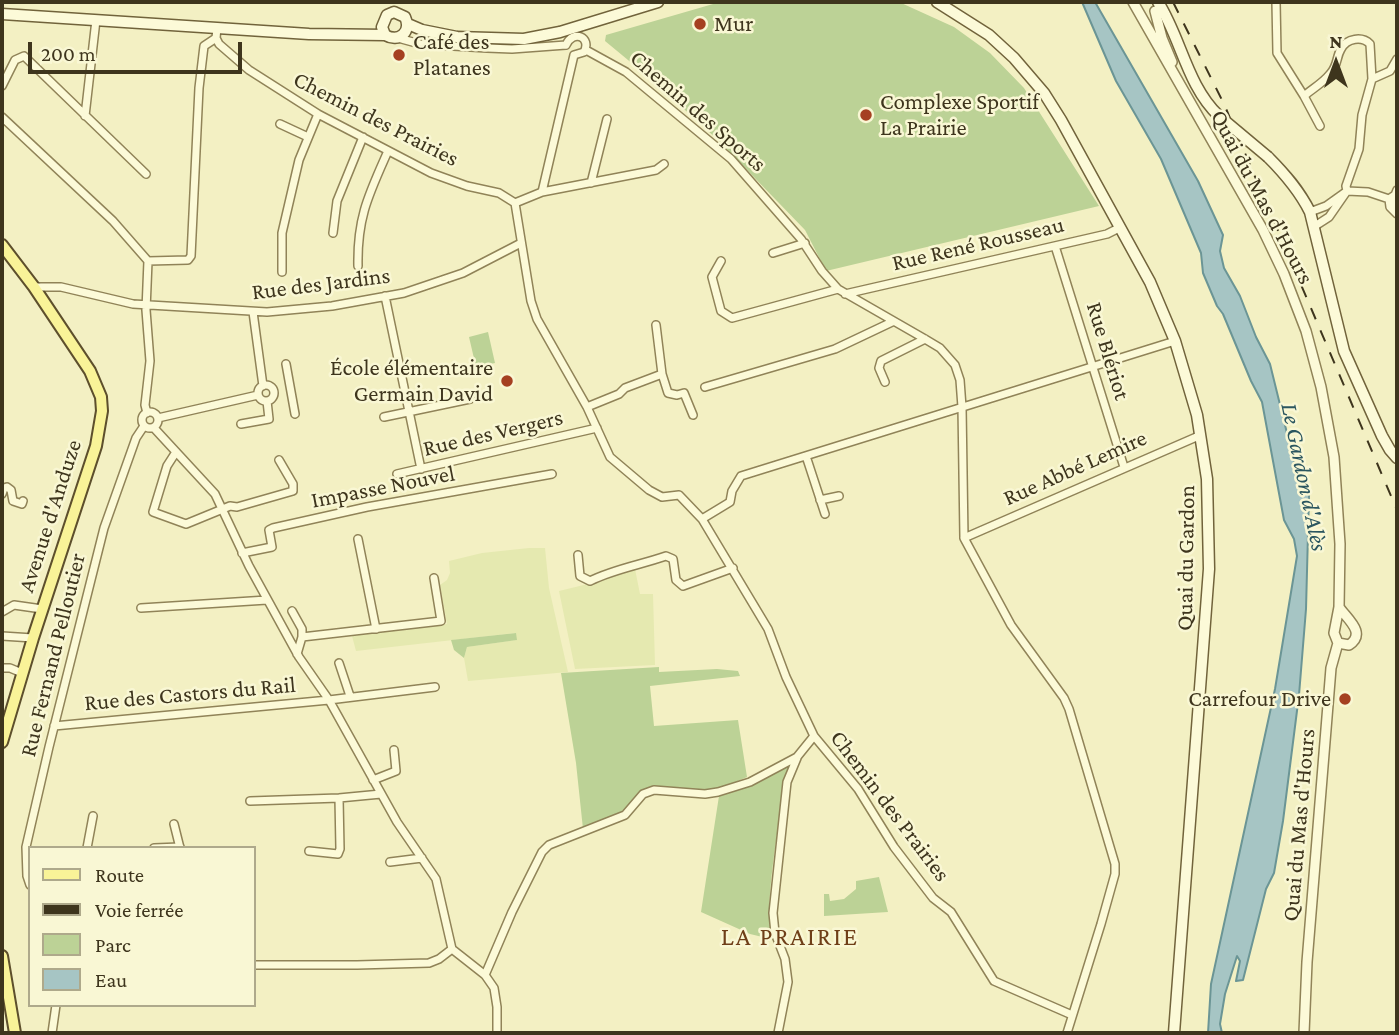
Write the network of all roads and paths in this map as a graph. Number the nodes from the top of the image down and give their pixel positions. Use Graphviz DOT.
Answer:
graph roads {
  1 [pos="395,2"];
  2 [pos="657,2"];
  3 [pos="937,2"];
  4 [pos="1133,2"];
  5 [pos="1276,2"];
  6 [pos="1156,6"];
  7 [pos="394,13"];
  8 [pos="2,14"];
  9 [pos="96,20"];
  10 [pos="383,31"];
  11 [pos="216,33"];
  12 [pos="405,34"];
  13 [pos="566,45"];
  14 [pos="586,50"];
  15 [pos="574,55"];
  16 [pos="1397,59"];
  17 [pos="1372,79"];
  18 [pos="2,86"];
  19 [pos="1187,95"];
  20 [pos="1304,96"];
  21 [pos="318,114"];
  22 [pos="85,116"];
  23 [pos="2,117"];
  24 [pos="607,119"];
  25 [pos="280,124"];
  26 [pos="1320,126"];
  27 [pos="363,136"];
  28 [pos="309,137"];
  29 [pos="388,151"];
  30 [pos="664,164"];
  31 [pos="146,174"];
  32 [pos="591,183"];
  33 [pos="1397,190"];
  34 [pos="1347,191"];
  35 [pos="542,192"];
  36 [pos="1388,199"];
  37 [pos="515,203"];
  38 [pos="1397,204"];
  39 [pos="1310,212"];
  40 [pos="1397,214"];
  41 [pos="1315,226"];
  42 [pos="1119,228"];
  43 [pos="332,233"];
  44 [pos="521,243"];
  45 [pos="805,243"];
  46 [pos="1055,246"];
  47 [pos="3,248"];
  48 [pos="773,253"];
  49 [pos="148,261"];
  50 [pos="721,261"];
  51 [pos="358,266"];
  52 [pos="282,272"];
  53 [pos="34,287"];
  54 [pos="841,292"];
  55 [pos="385,296"];
  56 [pos="148,305"];
  57 [pos="253,312"];
  58 [pos="892,321"];
  59 [pos="656,325"];
  60 [pos="925,339"];
  61 [pos="1175,341"];
  62 [pos="286,364"];
  63 [pos="1093,367"];
  64 [pos="662,374"];
  65 [pos="885,382"];
  66 [pos="263,386"];
  67 [pos="705,387"];
  68 [pos="290,389"];
  69 [pos="274,392"];
  70 [pos="258,395"];
  71 [pos="470,399"];
  72 [pos="267,401"];
  73 [pos="587,407"];
  74 [pos="962,407"];
  75 [pos="410,412"];
  76 [pos="147,413"];
  77 [pos="295,414"];
  78 [pos="693,415"];
  79 [pos="384,417"];
  80 [pos="158,418"];
  81 [pos="143,424"];
  82 [pos="240,424"];
  83 [pos="154,428"];
  84 [pos="597,428"];
  85 [pos="1201,435"];
  86 [pos="176,452"];
  87 [pos="806,456"];
  88 [pos="1397,458"];
  89 [pos="279,460"];
  90 [pos="1124,467"];
  91 [pos="421,469"];
  92 [pos="397,474"];
  93 [pos="552,474"];
  94 [pos="2,495"];
  95 [pos="839,496"];
  96 [pos="820,500"];
  97 [pos="23,501"];
  98 [pos="222,508"];
  99 [pos="825,514"];
  100 [pos="702,519"];
  101 [pos="964,538"];
  102 [pos="358,539"];
  103 [pos="242,553"];
  104 [pos="578,555"];
  105 [pos="733,568"];
  106 [pos="434,578"];
  107 [pos="267,600"];
  108 [pos="1339,607"];
  109 [pos="141,608"];
  110 [pos="42,609"];
  111 [pos="292,611"];
  112 [pos="2,612"];
  113 [pos="1349,622"];
  114 [pos="1336,626"];
  115 [pos="376,629"];
  116 [pos="2,635"];
  117 [pos="302,636"];
  118 [pos="33,638"];
  119 [pos="1338,643"];
  120 [pos="298,654"];
  121 [pos="339,663"];
  122 [pos="2,668"];
  123 [pos="22,673"];
  124 [pos="435,687"];
  125 [pos="350,696"];
  126 [pos="330,700"];
  127 [pos="54,726"];
  128 [pos="814,736"];
  129 [pos="2,742"];
  130 [pos="394,750"];
  131 [pos="797,757"];
  132 [pos="373,780"];
  133 [pos="381,794"];
  134 [pos="340,798"];
  135 [pos="250,802"];
  136 [pos="93,816"];
  137 [pos="174,824"];
  138 [pos="30,846"];
  139 [pos="87,846"];
  140 [pos="180,846"];
  141 [pos="309,851"];
  142 [pos="28,856"];
  143 [pos="422,859"];
  144 [pos="390,862"];
  145 [pos="28,879"];
  146 [pos="452,949"];
  147 [pos="2,956"];
  148 [pos="256,965"];
  149 [pos="485,975"];
  150 [pos="55,1007"];
  151 [pos="1304,1012"];
  152 [pos="1072,1015"];
  153 [pos="15,1033"];
  154 [pos="52,1033"];
  155 [pos="497,1033"];
  156 [pos="778,1033"];
  157 [pos="1067,1033"];
  158 [pos="1174,1033"];
  159 [pos="1302,1033"];
  160 [pos="1310,1033"];
  1 -- 7 [label="main road"];
  2 -- 12 [label="main road"];
  3 -- 42 [label="main road, Quai du Gardon"];
  4 -- 19 [label="street, Quai du Mas d'Hours"];
  5 -- 20 [label="street"];
  6 -- 19 [label="street, Quai du Mas d'Hours"];
  6 -- 39 [label="main road, bridge"];
  7 -- 10 [label="main road"];
  7 -- 12 [label="main road"];
  8 -- 9 [label="main road"];
  9 -- 11 [label="main road"];
  9 -- 22 [label="street"];
  10 -- 11 [label="main road"];
  10 -- 12 [label="main road"];
  11 -- 21 [label="street, Chemin des Prairies"];
  11 -- 49 [label="street"];
  12 -- 13 [label="street"];
  13 -- 14 [label="street"];
  13 -- 15 [label="street"];
  14 -- 15 [label="street"];
  14 -- 45 [label="street, Chemin des Sports"];
  15 -- 35 [label="street"];
  16 -- 17 [label="street"];
  17 -- 20 [label="street"];
  17 -- 34 [label="street"];
  18 -- 22 [label="street"];
  19 -- 108 [label="street, Quai du Mas d'Hours"];
  20 -- 26 [label="street"];
  21 -- 27 [label="street, Chemin des Prairies"];
  21 -- 28 [label="street"];
  22 -- 31 [label="street"];
  23 -- 49 [label="street"];
  24 -- 32 [label="street"];
  25 -- 28 [label="street"];
  27 -- 29 [label="street, Chemin des Prairies"];
  27 -- 43 [label="street"];
  28 -- 52 [label="street"];
  29 -- 37 [label="street, Chemin des Prairies"];
  29 -- 51 [label="street"];
  30 -- 32 [label="street"];
  32 -- 35 [label="street"];
  33 -- 36 [label="street"];
  34 -- 36 [label="street"];
  34 -- 39 [label="street"];
  34 -- 41 [label="street"];
  35 -- 37 [label="street"];
  36 -- 38 [label="street"];
  36 -- 40 [label="street"];
  37 -- 44 [label="street, Chemin des Prairies"];
  39 -- 41 [label="main road"];
  41 -- 88 [label="main road"];
  42 -- 46 [label="street, Rue René Rousseau"];
  42 -- 61 [label="main road, Quai du Gardon"];
  44 -- 55 [label="street, Rue des Jardins"];
  44 -- 73 [label="street, Chemin des Prairies"];
  45 -- 48 [label="street"];
  45 -- 54 [label="street, Chemin des Sports"];
  46 -- 54 [label="street, Rue René Rousseau"];
  46 -- 63 [label="street, Rue Blériot"];
  47 -- 53 [label="main road, Avenue d'Anduze"];
  49 -- 56 [label="street"];
  50 -- 54 [label="street, Rue René Rousseau"];
  53 -- 56 [label="street, Rue des Jardins"];
  53 -- 110 [label="main road, Avenue d'Anduze"];
  54 -- 58 [label="street, Chemin des Sports"];
  55 -- 57 [label="street, Rue des Jardins"];
  55 -- 75 [label="street"];
  56 -- 57 [label="street, Rue des Jardins"];
  56 -- 76 [label="street"];
  57 -- 66 [label="street"];
  58 -- 60 [label="street, Chemin des Sports"];
  58 -- 67 [label="street"];
  59 -- 64 [label="street"];
  60 -- 65 [label="street"];
  60 -- 74 [label="street, Chemin des Sports"];
  61 -- 63 [label="street"];
  61 -- 85 [label="main road, Quai du Gardon"];
  62 -- 68 [label="street"];
  63 -- 74 [label="street"];
  63 -- 90 [label="street, Rue Blériot"];
  64 -- 73 [label="street"];
  64 -- 78 [label="street"];
  66 -- 69 [label="street"];
  66 -- 70 [label="street"];
  68 -- 69 [label="street"];
  68 -- 77 [label="street"];
  69 -- 72 [label="street"];
  70 -- 72 [label="street"];
  70 -- 80 [label="street"];
  71 -- 75 [label="street"];
  72 -- 82 [label="street"];
  73 -- 84 [label="street, Chemin des Prairies"];
  74 -- 87 [label="street"];
  74 -- 101 [label="street, Chemin des Sports"];
  75 -- 79 [label="street"];
  75 -- 91 [label="street"];
  76 -- 80 [label="street"];
  76 -- 81 [label="street"];
  80 -- 83 [label="street"];
  81 -- 83 [label="street"];
  81 -- 127 [label="street, Rue Fernand Pelloutier"];
  83 -- 86 [label="street"];
  84 -- 91 [label="street, Rue des Vergers"];
  84 -- 100 [label="street, Chemin des Prairies"];
  85 -- 90 [label="street, Rue Abbé Lemire"];
  85 -- 158 [label="main road, Quai du Gardon"];
  86 -- 98 [label="street"];
  86 -- 98 [label="street"];
  87 -- 96 [label="street"];
  87 -- 100 [label="street"];
  89 -- 98 [label="street"];
  90 -- 101 [label="street, Rue Abbé Lemire"];
  91 -- 92 [label="street, Rue des Vergers"];
  93 -- 103 [label="street, Impasse Nouvel"];
  94 -- 97 [label="street"];
  95 -- 96 [label="street"];
  96 -- 99 [label="street"];
  98 -- 103 [label="street"];
  100 -- 105 [label="street, Chemin des Prairies"];
  101 -- 152 [label="street, Chemin des Sports"];
  102 -- 115 [label="street"];
  103 -- 107 [label="street"];
  104 -- 105 [label="street"];
  105 -- 128 [label="street, Chemin des Prairies"];
  106 -- 115 [label="street"];
  107 -- 109 [label="street"];
  107 -- 120 [label="street"];
  108 -- 113 [label="street"];
  108 -- 114 [label="street, Quai du Mas d'Hours"];
  110 -- 112 [label="street"];
  110 -- 118 [label="main road, Avenue d'Anduze"];
  111 -- 117 [label="street"];
  113 -- 114 [label="street"];
  113 -- 119 [label="street"];
  114 -- 119 [label="street"];
  115 -- 117 [label="street"];
  116 -- 118 [label="street"];
  117 -- 120 [label="street"];
  118 -- 123 [label="main road, Avenue d'Anduze"];
  119 -- 151 [label="street, Quai du Mas d'Hours"];
  120 -- 126 [label="street"];
  121 -- 125 [label="street"];
  122 -- 123 [label="street"];
  123 -- 129 [label="main road, Avenue d'Anduze"];
  124 -- 125 [label="street, Rue des Castors du Rail"];
  125 -- 126 [label="street, Rue des Castors du Rail"];
  126 -- 127 [label="street, Rue des Castors du Rail"];
  126 -- 132 [label="street"];
  127 -- 138 [label="street, Rue Fernand Pelloutier"];
  128 -- 131 [label="street"];
  128 -- 152 [label="street, Chemin des Prairies"];
  130 -- 132 [label="street"];
  131 -- 149 [label="street"];
  131 -- 156 [label="street"];
  132 -- 133 [label="street"];
  133 -- 134 [label="street"];
  133 -- 143 [label="street"];
  134 -- 135 [label="street"];
  134 -- 141 [label="street"];
  136 -- 139 [label="street"];
  137 -- 140 [label="street"];
  142 -- 145 [label="street, Rue Fernand Pelloutier"];
  143 -- 144 [label="street"];
  143 -- 146 [label="street"];
  146 -- 148 [label="street"];
  146 -- 149 [label="street"];
  147 -- 153 [label="main road"];
  149 -- 155 [label="street"];
  150 -- 154 [label="street"];
  151 -- 159 [label="street, Quai du Mas d'Hours"];
  151 -- 160 [label="street, Quai du Mas d'Hours"];
  152 -- 157 [label="street, Chemin des Sports"];
}
